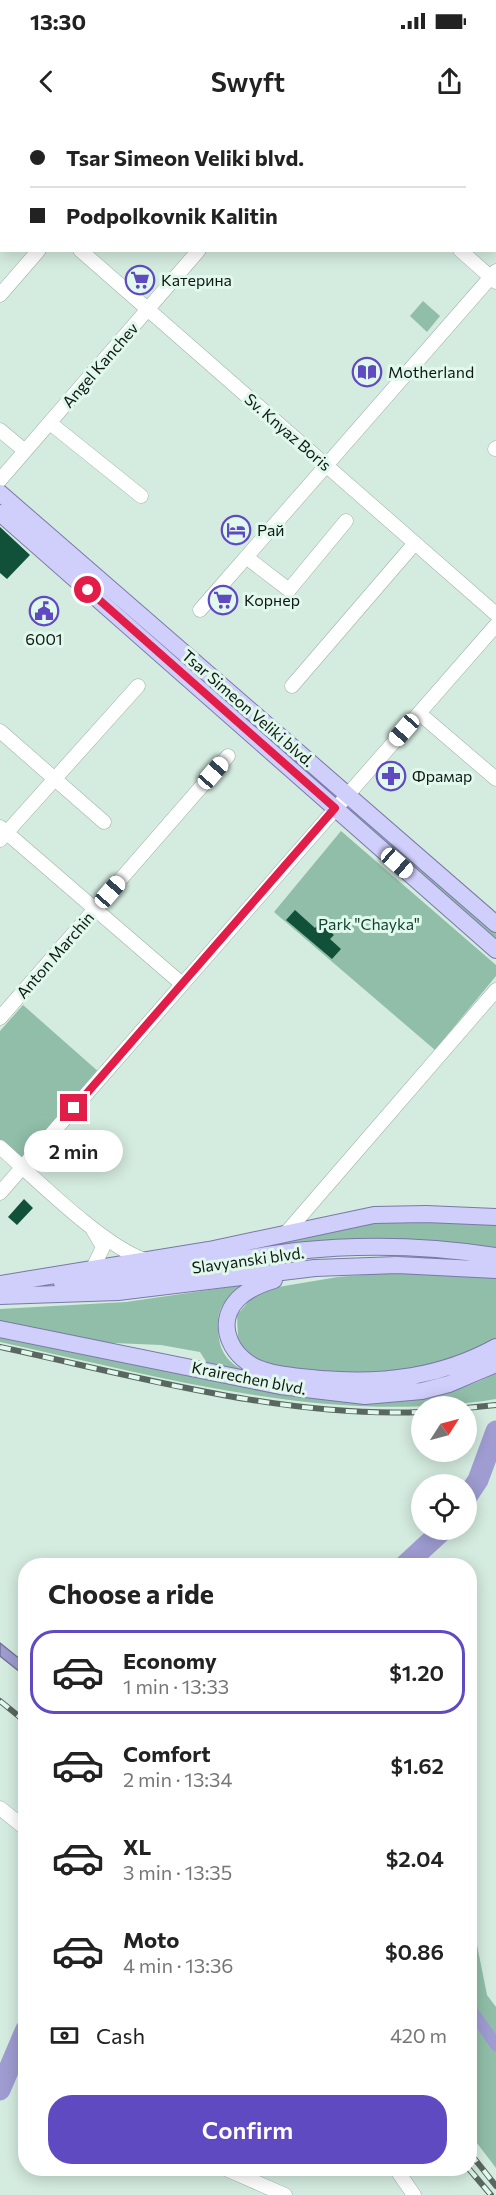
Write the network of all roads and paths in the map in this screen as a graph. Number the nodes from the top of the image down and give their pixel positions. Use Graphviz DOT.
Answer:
graph roads {
  1 [pos="37,252"];
  2 [pos="82,252"];
  3 [pos="197,252"];
  4 [pos="463,252"];
  5 [pos="494,277"];
  6 [pos="0,295"];
  7 [pos="148,310"];
  8 [pos="50,423"];
  9 [pos="0,430"];
  10 [pos="25,451"];
  11 [pos="326,465"];
  12 [pos="0,480"];
  13 [pos="0,493"];
  14 [pos="141,496"];
  15 [pos="0,513"];
  16 [pos="346,521"];
  17 [pos="416,543"];
  18 [pos="246,557"];
  19 [pos="200,610"];
  20 [pos="496,614"];
  21 [pos="496,625"];
  22 [pos="164,646"];
  23 [pos="138,686"];
  24 [pos="292,687"];
  25 [pos="419,713"];
  26 [pos="0,731"];
  27 [pos="228,756"];
  28 [pos="55,779"];
  29 [pos="496,779"];
  30 [pos="347,795"];
  31 [pos="335,808"];
  32 [pos="104,822"];
  33 [pos="2,833"];
  34 [pos="95,909"];
  35 [pos="496,924"];
  36 [pos="496,950"];
  37 [pos="182,984"];
  38 [pos="496,990"];
  39 [pos="0,1018"];
  40 [pos="0,1147"];
  41 [pos="23,1167"];
  42 [pos="0,1192"];
  43 [pos="496,1217"];
  44 [pos="86,1221"];
  45 [pos="286,1233"];
  46 [pos="496,1256"];
  47 [pos="395,1257"];
  48 [pos="146,1260"];
  49 [pos="93,1268"];
  50 [pos="315,1268"];
  51 [pos="496,1270"];
  52 [pos="0,1285"];
  53 [pos="0,1296"];
  54 [pos="0,1329"];
  55 [pos="496,1347"];
  56 [pos="496,1364"];
  57 [pos="0,1808"];
  58 [pos="18,1823"];
  59 [pos="242,2176"];
  60 [pos="401,2176"];
  61 [pos="285,2195"];
  62 [pos="414,2195"];
  1 -- 6 [label="street"];
  2 -- 7 [label="street, Sv. Knyaz Boris"];
  3 -- 7 [label="street, Angel Kanchev"];
  4 -- 5 [label="street"];
  5 -- 11 [label="street"];
  7 -- 8 [label="street, Angel Kanchev"];
  7 -- 11 [label="street, Sv. Knyaz Boris"];
  8 -- 10 [label="street, Angel Kanchev"];
  8 -- 14 [label="street"];
  9 -- 10 [label="street"];
  10 -- 12 [label="street, Angel Kanchev"];
  11 -- 17 [label="street, Sv. Knyaz Boris"];
  11 -- 18 [label="street"];
  13 -- 22 [label="main road, Tsar Simeon Veliki blvd."];
  15 -- 22 [label="main road, Tsar Simeon Veliki blvd."];
  16 -- 18 [label="street"];
  17 -- 20 [label="street, Sv. Knyaz Boris"];
  17 -- 24 [label="street"];
  18 -- 19 [label="street"];
  21 -- 25 [label="street"];
  22 -- 30 [label="main road, Tsar Simeon Veliki blvd."];
  22 -- 31 [label="main road, Tsar Simeon Veliki blvd."];
  23 -- 28 [label="street"];
  25 -- 29 [label="street"];
  25 -- 30 [label="street"];
  26 -- 28 [label="street"];
  27 -- 34 [label="street, Anton Marchin"];
  28 -- 32 [label="street"];
  28 -- 33 [label="street"];
  30 -- 31 [label="street"];
  30 -- 35 [label="main road, Tsar Simeon Veliki blvd."];
  31 -- 36 [label="main road, Tsar Simeon Veliki blvd."];
  31 -- 37 [label="street"];
  33 -- 34 [label="street"];
  34 -- 37 [label="street"];
  34 -- 39 [label="street, Anton Marchin"];
  37 -- 41 [label="street"];
  38 -- 45 [label="street"];
  40 -- 41 [label="street"];
  41 -- 42 [label="street"];
  41 -- 44 [label="street"];
  43 -- 45 [label="main road"];
  44 -- 48 [label="street"];
  44 -- 49 [label="street"];
  45 -- 48 [label="main road"];
  46 -- 47 [label="main road, Slavyanski blvd."];
  47 -- 50 [label="main road, Slavyanski blvd."];
  47 -- 51 [label="main road, Slavyanski blvd."];
  47 -- 52 [label="main road, Slavyanski blvd."];
  48 -- 49 [label="main road"];
  49 -- 52 [label="main road"];
  50 -- 53 [label="main road, Slavyanski blvd."];
  50 -- 55 [label="main road, Krairechen blvd."];
  54 -- 56 [label="main road, Krairechen blvd."];
  57 -- 58 [label="street"];
  59 -- 61 [label="street"];
  60 -- 62 [label="street"];
}
